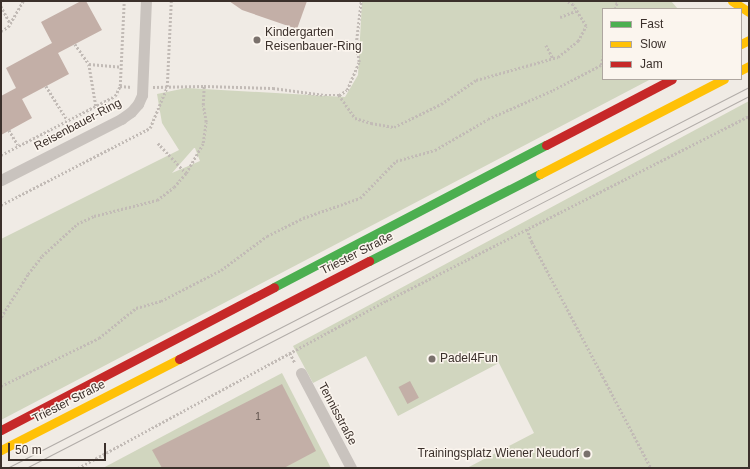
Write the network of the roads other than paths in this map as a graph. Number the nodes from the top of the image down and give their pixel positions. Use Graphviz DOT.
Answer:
graph roads {
  1 [pos="146,1"];
  2 [pos="732,1"];
  3 [pos="749,12"];
  4 [pos="670,80"];
  5 [pos="722,80"];
  6 [pos="1,180"];
  7 [pos="301,373"];
  8 [pos="1,430"];
  9 [pos="1,450"];
  10 [pos="351,468"];
  1 -- 6 [label="street, Reisenbauer-Ring"];
  2 -- 3 [label="main road"];
  4 -- 8 [label="main road, Triester Straße"];
  5 -- 9 [label="main road, Triester Straße"];
  7 -- 10 [label="street, Tennisstraße"];
}
